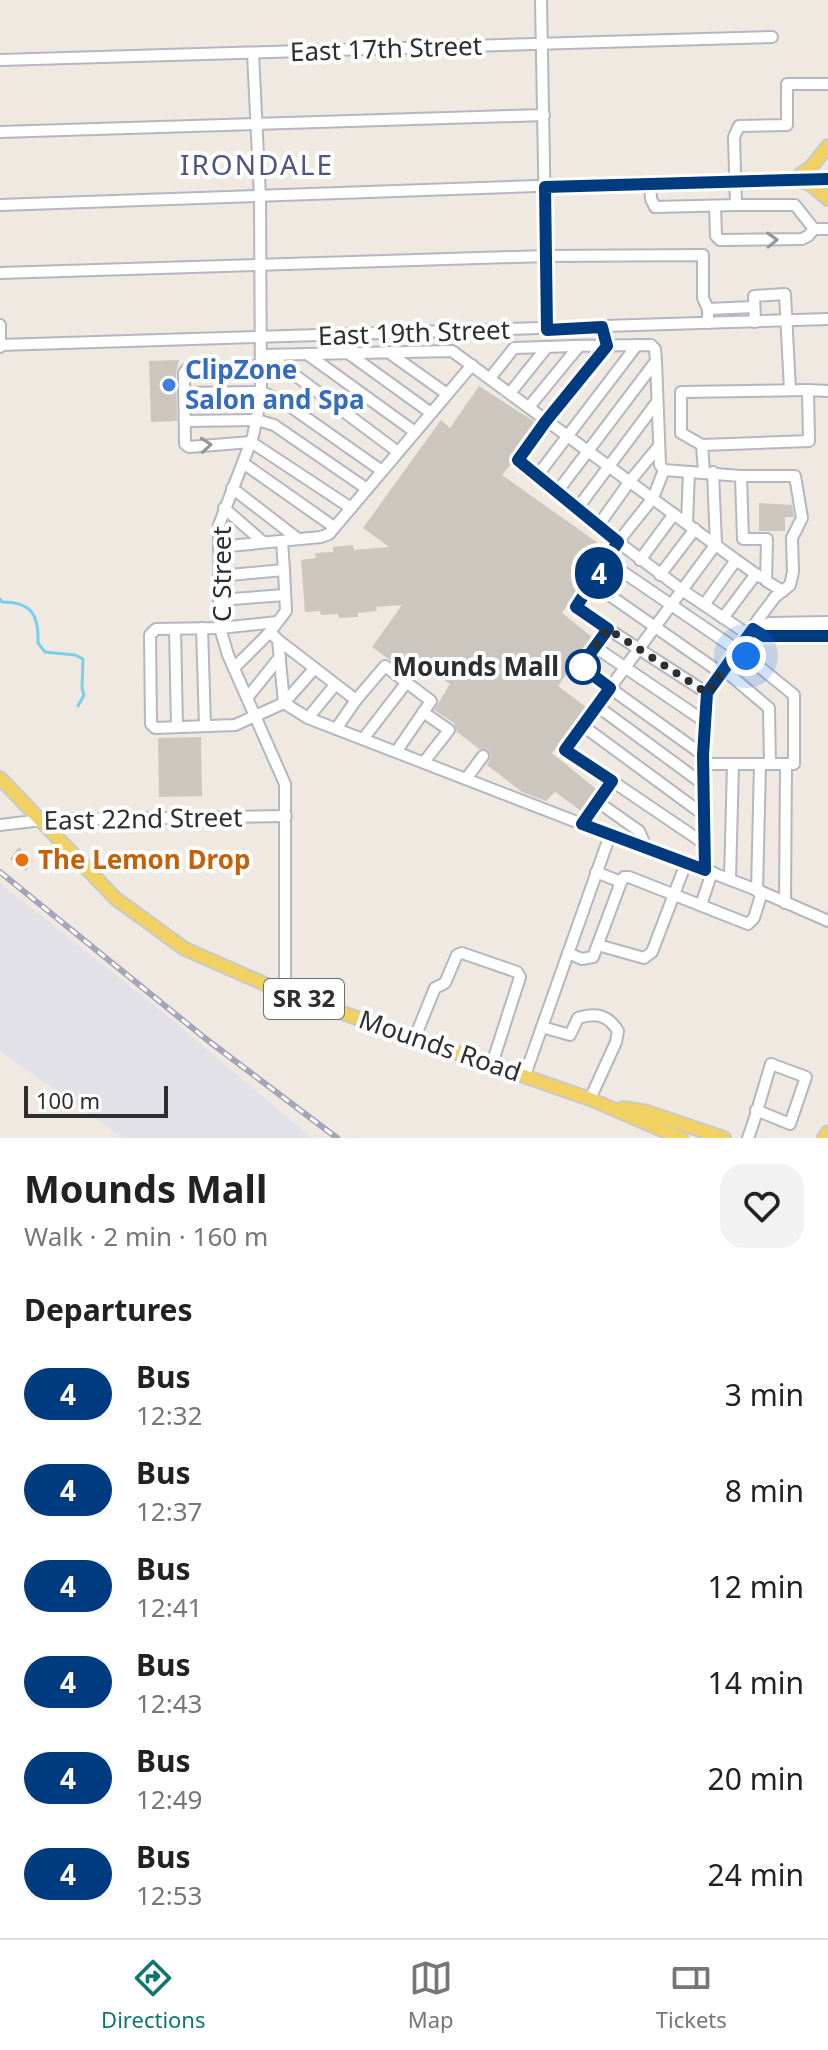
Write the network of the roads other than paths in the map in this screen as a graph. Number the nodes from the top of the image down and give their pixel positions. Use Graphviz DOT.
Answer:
graph roads {
  1 [pos="541,0"];
  2 [pos="772,37"];
  3 [pos="543,44"];
  4 [pos="253,53"];
  5 [pos="0,60"];
  6 [pos="828,84"];
  7 [pos="544,115"];
  8 [pos="257,124"];
  9 [pos="0,132"];
  10 [pos="828,146"];
  11 [pos="795,179"];
  12 [pos="828,179"];
  13 [pos="735,181"];
  14 [pos="650,182"];
  15 [pos="545,187"];
  16 [pos="260,197"];
  17 [pos="828,199"];
  18 [pos="0,205"];
  19 [pos="736,205"];
  20 [pos="715,206"];
  21 [pos="814,229"];
  22 [pos="828,229"];
  23 [pos="722,240"];
  24 [pos="703,255"];
  25 [pos="546,256"];
  26 [pos="261,265"];
  27 [pos="0,273"];
  28 [pos="754,307"];
  29 [pos="708,309"];
  30 [pos="828,319"];
  31 [pos="788,320"];
  32 [pos="755,322"];
  33 [pos="708,323"];
  34 [pos="0,325"];
  35 [pos="602,327"];
  36 [pos="547,330"];
  37 [pos="262,338"];
  38 [pos="637,345"];
  39 [pos="0,346"];
  40 [pos="579,346"];
  41 [pos="607,346"];
  42 [pos="547,347"];
  43 [pos="388,352"];
  44 [pos="347,353"];
  45 [pos="307,354"];
  46 [pos="264,358"];
  47 [pos="656,361"];
  48 [pos="472,365"];
  49 [pos="490,378"];
  50 [pos="790,390"];
  51 [pos="808,390"];
  52 [pos="828,391"];
  53 [pos="261,392"];
  54 [pos="184,393"];
  55 [pos="510,393"];
  56 [pos="447,394"];
  57 [pos="657,402"];
  58 [pos="529,407"];
  59 [pos="431,413"];
  60 [pos="257,420"];
  61 [pos="185,421"];
  62 [pos="546,421"];
  63 [pos="415,432"];
  64 [pos="567,437"];
  65 [pos="251,442"];
  66 [pos="702,445"];
  67 [pos="659,446"];
  68 [pos="398,452"];
  69 [pos="589,452"];
  70 [pos="243,463"];
  71 [pos="609,466"];
  72 [pos="664,470"];
  73 [pos="382,471"];
  74 [pos="689,472"];
  75 [pos="708,472"];
  76 [pos="537,476"];
  77 [pos="741,476"];
  78 [pos="630,481"];
  79 [pos="232,488"];
  80 [pos="367,489"];
  81 [pos="557,492"];
  82 [pos="653,498"];
  83 [pos="224,508"];
  84 [pos="351,508"];
  85 [pos="577,509"];
  86 [pos="674,514"];
  87 [pos="598,526"];
  88 [pos="691,526"];
  89 [pos="334,527"];
  90 [pos="298,539"];
  91 [pos="282,541"];
  92 [pos="263,542"];
  93 [pos="618,542"];
  94 [pos="716,544"];
  95 [pos="219,547"];
  96 [pos="640,560"];
  97 [pos="736,560"];
  98 [pos="607,561"];
  99 [pos="284,570"];
  100 [pos="756,574"];
  101 [pos="660,575"];
  102 [pos="219,576"];
  103 [pos="766,581"];
  104 [pos="592,583"];
  105 [pos="682,590"];
  106 [pos="783,591"];
  107 [pos="285,595"];
  108 [pos="219,600"];
  109 [pos="671,605"];
  110 [pos="704,605"];
  111 [pos="723,618"];
  112 [pos="828,622"];
  113 [pos="655,626"];
  114 [pos="202,628"];
  115 [pos="220,628"];
  116 [pos="175,629"];
  117 [pos="608,629"];
  118 [pos="275,632"];
  119 [pos="751,632"];
  120 [pos="828,636"];
  121 [pos="595,647"];
  122 [pos="638,649"];
  123 [pos="738,652"];
  124 [pos="280,657"];
  125 [pos="234,668"];
  126 [pos="625,668"];
  127 [pos="314,669"];
  128 [pos="722,672"];
  129 [pos="407,682"];
  130 [pos="335,685"];
  131 [pos="610,688"];
  132 [pos="707,693"];
  133 [pos="247,698"];
  134 [pos="356,700"];
  135 [pos="284,703"];
  136 [pos="597,706"];
  137 [pos="423,712"];
  138 [pos="256,717"];
  139 [pos="308,718"];
  140 [pos="704,721"];
  141 [pos="205,726"];
  142 [pos="583,726"];
  143 [pos="177,727"];
  144 [pos="336,729"];
  145 [pos="363,739"];
  146 [pos="396,752"];
  147 [pos="483,756"];
  148 [pos="703,760"];
  149 [pos="424,762"];
  150 [pos="733,764"];
  151 [pos="765,764"];
  152 [pos="786,764"];
  153 [pos="0,778"];
  154 [pos="466,779"];
  155 [pos="612,781"];
  156 [pos="703,784"];
  157 [pos="598,802"];
  158 [pos="704,815"];
  159 [pos="286,816"];
  160 [pos="42,820"];
  161 [pos="582,824"];
  162 [pos="0,825"];
  163 [pos="610,835"];
  164 [pos="705,844"];
  165 [pos="647,849"];
  166 [pos="686,863"];
  167 [pos="708,871"];
  168 [pos="596,872"];
  169 [pos="730,879"];
  170 [pos="621,882"];
  171 [pos="760,891"];
  172 [pos="674,895"];
  173 [pos="785,903"];
  174 [pos="701,905"];
  175 [pos="828,921"];
  176 [pos="598,945"];
  177 [pos="568,953"];
  178 [pos="285,993"];
  179 [pos="542,1027"];
  180 [pos="415,1037"];
  181 [pos="492,1064"];
  182 [pos="525,1075"];
  183 [pos="590,1099"];
  184 [pos="608,1105"];
  185 [pos="756,1110"];
  186 [pos="828,1132"];
  187 [pos="681,1138"];
  188 [pos="724,1138"];
  189 [pos="748,1138"];
  190 [pos="824,1138"];
  1 -- 3 [label="street"];
  2 -- 3 [label="street, East 17th Street"];
  3 -- 4 [label="street, East 17th Street"];
  3 -- 7 [label="street"];
  4 -- 5 [label="street, East 17th Street"];
  4 -- 8 [label="street, C Street"];
  6 -- 13 [label="street"];
  7 -- 8 [label="street"];
  7 -- 15 [label="street"];
  8 -- 9 [label="street"];
  8 -- 16 [label="street, C Street"];
  10 -- 11 [label="main road"];
  11 -- 12 [label="street"];
  11 -- 13 [label="street"];
  11 -- 17 [label="main road"];
  13 -- 14 [label="street"];
  13 -- 19 [label="street"];
  14 -- 15 [label="street"];
  14 -- 20 [label="street"];
  15 -- 16 [label="street"];
  15 -- 25 [label="street"];
  16 -- 18 [label="street"];
  16 -- 26 [label="street, C Street"];
  19 -- 20 [label="street"];
  19 -- 21 [label="street"];
  20 -- 23 [label="street"];
  21 -- 22 [label="street"];
  23 -- 21 [label="street, one-way"];
  23 -- 24 [label="street"];
  24 -- 25 [label="street"];
  24 -- 29 [label="street"];
  25 -- 26 [label="street"];
  25 -- 36 [label="street"];
  26 -- 27 [label="street"];
  26 -- 37 [label="street, C Street"];
  28 -- 29 [label="street"];
  28 -- 31 [label="street"];
  28 -- 32 [label="street"];
  29 -- 33 [label="street"];
  30 -- 31 [label="street, East 19th Street"];
  31 -- 32 [label="street, East 19th Street"];
  31 -- 50 [label="street"];
  32 -- 33 [label="street, East 19th Street"];
  33 -- 35 [label="street, East 19th Street"];
  34 -- 39 [label="street"];
  35 -- 36 [label="street, East 19th Street"];
  35 -- 41 [label="street"];
  36 -- 37 [label="street, East 19th Street"];
  37 -- 39 [label="street, East 19th Street"];
  37 -- 46 [label="street, C Street"];
  38 -- 41 [label="street"];
  38 -- 47 [label="street"];
  38 -- 64 [label="street"];
  40 -- 41 [label="street"];
  40 -- 42 [label="street"];
  40 -- 58 [label="street"];
  41 -- 62 [label="street"];
  42 -- 49 [label="street"];
  42 -- 55 [label="street"];
  43 -- 44 [label="street"];
  43 -- 48 [label="street"];
  43 -- 56 [label="street"];
  44 -- 45 [label="street"];
  44 -- 59 [label="street"];
  45 -- 46 [label="street"];
  45 -- 63 [label="street"];
  46 -- 53 [label="street, C Street"];
  46 -- 54 [label="street"];
  46 -- 68 [label="street"];
  47 -- 57 [label="street"];
  47 -- 69 [label="street"];
  48 -- 49 [label="street"];
  48 -- 56 [label="street"];
  49 -- 55 [label="street"];
  50 -- 51 [label="street"];
  50 -- 66 [label="street"];
  51 -- 52 [label="street"];
  51 -- 66 [label="street"];
  53 -- 54 [label="street"];
  53 -- 60 [label="street, C Street"];
  53 -- 73 [label="street"];
  54 -- 61 [label="street"];
  55 -- 58 [label="street"];
  56 -- 59 [label="street"];
  57 -- 67 [label="street"];
  57 -- 71 [label="street"];
  58 -- 62 [label="street"];
  59 -- 63 [label="street"];
  60 -- 61 [label="street"];
  60 -- 65 [label="street, C Street"];
  60 -- 80 [label="street"];
  61 -- 65 [label="street, one-way"];
  62 -- 64 [label="street"];
  62 -- 76 [label="street"];
  63 -- 68 [label="street"];
  64 -- 69 [label="street"];
  64 -- 76 [label="street"];
  65 -- 70 [label="street, C Street"];
  65 -- 84 [label="street"];
  66 -- 75 [label="street"];
  67 -- 72 [label="street"];
  67 -- 78 [label="street"];
  68 -- 73 [label="street"];
  69 -- 71 [label="street"];
  69 -- 81 [label="street"];
  70 -- 79 [label="street, C Street"];
  70 -- 89 [label="street"];
  71 -- 78 [label="street"];
  71 -- 85 [label="street"];
  72 -- 74 [label="street"];
  72 -- 82 [label="street"];
  73 -- 80 [label="street"];
  74 -- 75 [label="street"];
  74 -- 88 [label="street"];
  75 -- 77 [label="street"];
  75 -- 94 [label="street"];
  76 -- 81 [label="street"];
  77 -- 103 [label="street"];
  77 -- 106 [label="street"];
  78 -- 82 [label="street"];
  78 -- 87 [label="street"];
  79 -- 83 [label="street, C Street"];
  79 -- 90 [label="street"];
  80 -- 84 [label="street"];
  81 -- 85 [label="street"];
  82 -- 86 [label="street"];
  82 -- 93 [label="street"];
  83 -- 92 [label="street"];
  83 -- 95 [label="street, C Street"];
  84 -- 89 [label="street"];
  85 -- 87 [label="street"];
  86 -- 88 [label="street"];
  86 -- 96 [label="street"];
  87 -- 93 [label="street"];
  88 -- 94 [label="street"];
  88 -- 101 [label="street"];
  89 -- 90 [label="street"];
  90 -- 91 [label="street"];
  91 -- 92 [label="street"];
  91 -- 99 [label="street"];
  92 -- 95 [label="street"];
  93 -- 96 [label="street"];
  93 -- 98 [label="street"];
  94 -- 97 [label="street"];
  94 -- 105 [label="street"];
  95 -- 102 [label="street, C Street"];
  96 -- 101 [label="street"];
  97 -- 100 [label="street"];
  97 -- 110 [label="street"];
  98 -- 104 [label="street"];
  98 -- 109 [label="street"];
  99 -- 102 [label="street"];
  99 -- 107 [label="street"];
  100 -- 103 [label="street"];
  100 -- 111 [label="street"];
  101 -- 105 [label="street"];
  102 -- 108 [label="street, C Street"];
  103 -- 106 [label="street"];
  104 -- 113 [label="street"];
  104 -- 117 [label="street"];
  105 -- 109 [label="street"];
  105 -- 110 [label="street"];
  106 -- 119 [label="street"];
  107 -- 108 [label="street"];
  107 -- 118 [label="street"];
  108 -- 115 [label="street, C Street"];
  109 -- 113 [label="street"];
  109 -- 123 [label="street"];
  110 -- 111 [label="street"];
  111 -- 119 [label="street"];
  112 -- 119 [label="street"];
  113 -- 122 [label="street"];
  113 -- 128 [label="street"];
  114 -- 115 [label="street"];
  114 -- 116 [label="street"];
  114 -- 141 [label="street"];
  115 -- 118 [label="street"];
  115 -- 125 [label="street, C Street"];
  116 -- 143 [label="street"];
  116 -- 143 [label="street"];
  117 -- 121 [label="street"];
  117 -- 122 [label="street"];
  118 -- 124 [label="street"];
  118 -- 125 [label="street"];
  118 -- 127 [label="street"];
  119 -- 120 [label="street"];
  119 -- 123 [label="street"];
  121 -- 126 [label="street"];
  121 -- 131 [label="street"];
  122 -- 126 [label="street"];
  122 -- 132 [label="street"];
  123 -- 128 [label="street"];
  123 -- 152 [label="street"];
  124 -- 133 [label="street"];
  124 -- 135 [label="street"];
  125 -- 133 [label="street, C Street"];
  126 -- 131 [label="street"];
  126 -- 140 [label="street"];
  127 -- 130 [label="street"];
  127 -- 135 [label="street"];
  128 -- 132 [label="street"];
  128 -- 151 [label="street"];
  129 -- 134 [label="street"];
  129 -- 137 [label="street"];
  129 -- 145 [label="street"];
  130 -- 134 [label="street"];
  130 -- 139 [label="street"];
  131 -- 136 [label="street"];
  131 -- 148 [label="street"];
  132 -- 140 [label="street"];
  133 -- 138 [label="street, C Street"];
  134 -- 144 [label="street"];
  135 -- 138 [label="street"];
  135 -- 139 [label="street"];
  136 -- 142 [label="street"];
  136 -- 156 [label="street"];
  137 -- 146 [label="street"];
  137 -- 149 [label="street"];
  138 -- 141 [label="street"];
  138 -- 159 [label="street, C Street"];
  139 -- 144 [label="street"];
  140 -- 148 [label="street"];
  141 -- 143 [label="street"];
  142 -- 155 [label="street"];
  142 -- 158 [label="street"];
  144 -- 145 [label="street"];
  145 -- 146 [label="street"];
  146 -- 149 [label="street"];
  147 -- 154 [label="street"];
  148 -- 150 [label="street"];
  148 -- 156 [label="street"];
  149 -- 154 [label="street"];
  150 -- 151 [label="street"];
  150 -- 169 [label="street"];
  151 -- 152 [label="street"];
  151 -- 171 [label="street"];
  152 -- 173 [label="street"];
  153 -- 160 [label="main road, SR 32"];
  154 -- 161 [label="street"];
  155 -- 157 [label="street"];
  155 -- 164 [label="street"];
  156 -- 158 [label="street"];
  157 -- 161 [label="street"];
  157 -- 165 [label="street"];
  158 -- 164 [label="street"];
  159 -- 160 [label="street, East 22nd Street"];
  159 -- 178 [label="street, C Street"];
  160 -- 162 [label="street, East 22nd Street"];
  160 -- 178 [label="main road, Mounds Road / SR 32"];
  161 -- 163 [label="street"];
  163 -- 165 [label="street"];
  163 -- 168 [label="street"];
  164 -- 167 [label="street"];
  165 -- 166 [label="street"];
  166 -- 167 [label="street"];
  166 -- 172 [label="street"];
  167 -- 169 [label="street"];
  167 -- 174 [label="street"];
  168 -- 170 [label="street"];
  168 -- 177 [label="street"];
  169 -- 171 [label="street"];
  170 -- 172 [label="street"];
  170 -- 176 [label="street"];
  171 -- 173 [label="street"];
  171 -- 174 [label="street"];
  172 -- 174 [label="street"];
  172 -- 176 [label="street"];
  173 -- 175 [label="street"];
  176 -- 177 [label="street"];
  177 -- 179 [label="street"];
  178 -- 180 [label="main road, Mounds Road / SR 32"];
  179 -- 182 [label="street"];
  179 -- 183 [label="street"];
  180 -- 181 [label="main road, Mounds Road / SR 32"];
  180 -- 181 [label="street"];
  181 -- 182 [label="main road, Mounds Road / SR 32"];
  182 -- 183 [label="main road, Mounds Road / SR 32"];
  183 -- 184 [label="main road, Mounds Road / SR 32"];
  184 -- 187 [label="main road, Mounds Road / SR 32"];
  184 -- 188 [label="main road, Mounds Road / SR 32"];
  185 -- 185 [label="street"];
  185 -- 189 [label="street"];
  186 -- 190 [label="main road"];
}
